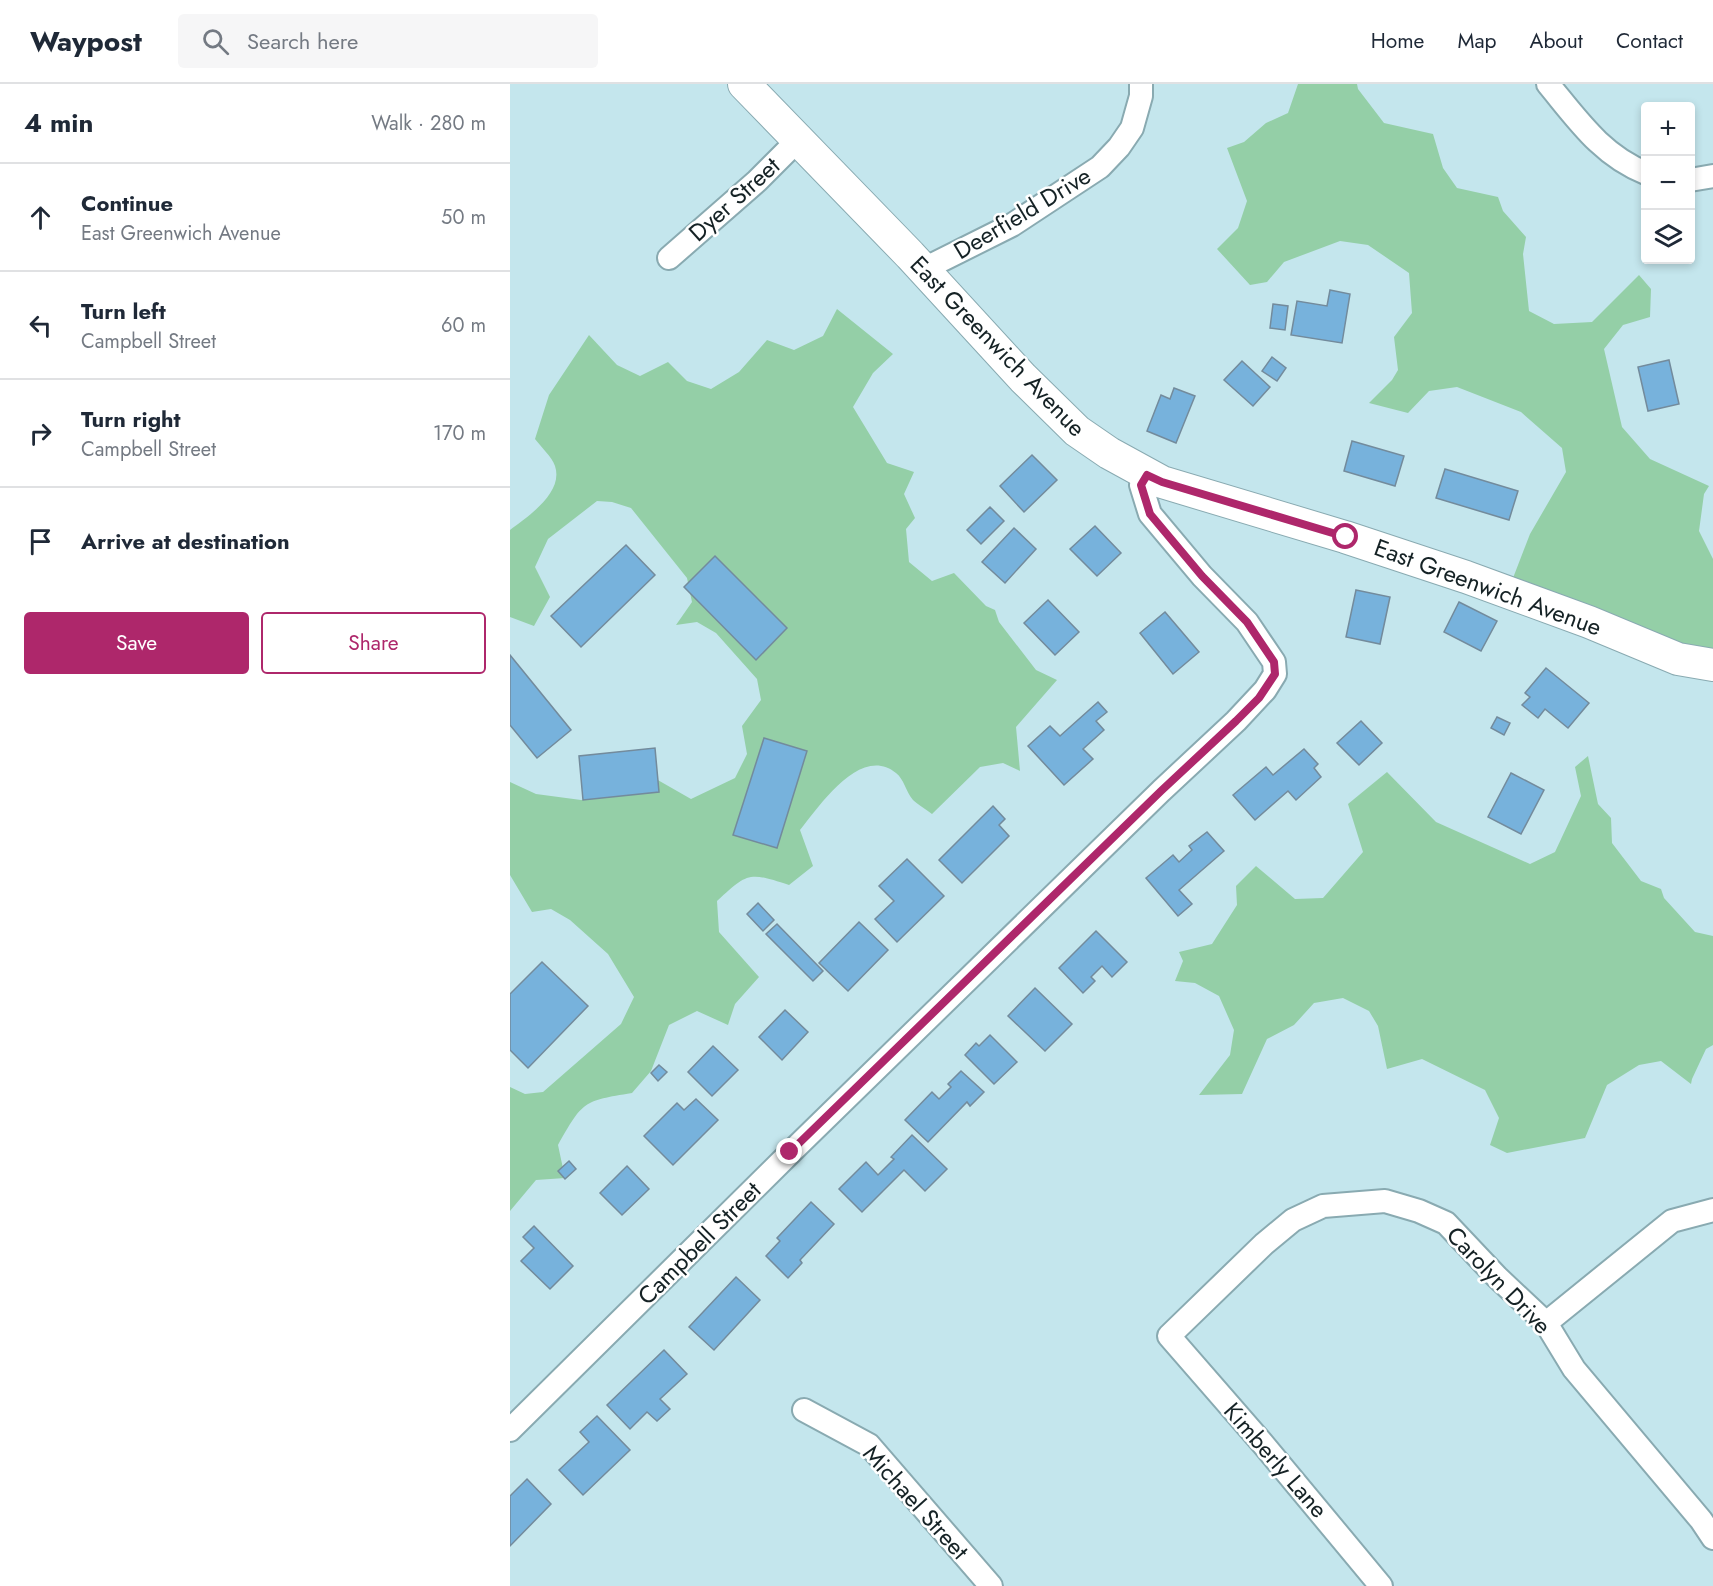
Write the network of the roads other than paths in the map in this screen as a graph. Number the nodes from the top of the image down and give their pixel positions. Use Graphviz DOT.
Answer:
graph roads {
  1 [pos="744,84"];
  2 [pos="1141,84"];
  3 [pos="1548,84"];
  4 [pos="798,140"];
  5 [pos="1641,171"];
  6 [pos="1713,176"];
  7 [pos="1695,179"];
  8 [pos="669,258"];
  9 [pos="922,270"];
  10 [pos="1147,475"];
  11 [pos="1713,665"];
  12 [pos="1713,1210"];
  13 [pos="1546,1323"];
  14 [pos="1169,1336"];
  15 [pos="804,1410"];
  16 [pos="510,1430"];
  17 [pos="1713,1538"];
  18 [pos="991,1586"];
  19 [pos="1381,1586"];
  1 -- 4 [label="street, East Greenwich Avenue"];
  2 -- 9 [label="street, Deerfield Drive"];
  3 -- 5 [label="street"];
  4 -- 8 [label="street, Dyer Street"];
  4 -- 9 [label="street, East Greenwich Avenue"];
  6 -- 7 [label="street"];
  9 -- 10 [label="street, East Greenwich Avenue"];
  10 -- 11 [label="street, East Greenwich Avenue"];
  10 -- 16 [label="street, Campbell Street"];
  12 -- 13 [label="street"];
  13 -- 14 [label="street, Carolyn Drive"];
  13 -- 17 [label="street, Carolyn Drive"];
  14 -- 19 [label="street, Kimberly Lane"];
  15 -- 18 [label="street, Michael Street"];
}
